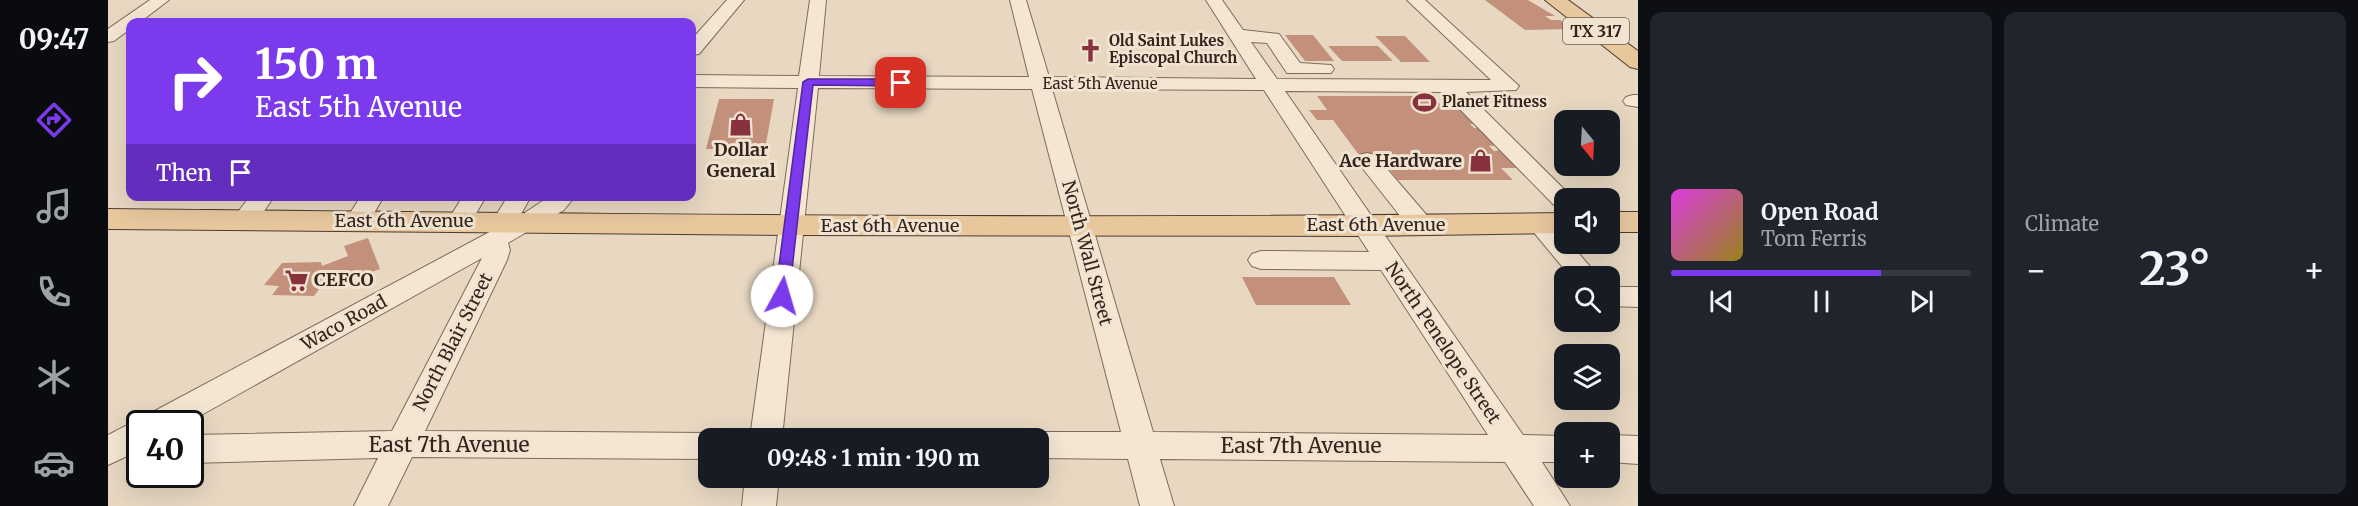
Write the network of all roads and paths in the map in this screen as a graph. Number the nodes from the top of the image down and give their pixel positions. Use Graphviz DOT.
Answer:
graph roads {
  1 [pos="161,0"];
  2 [pos="736,0"];
  3 [pos="818,0"];
  4 [pos="1018,0"];
  5 [pos="1214,0"];
  6 [pos="1415,0"];
  7 [pos="1555,0"];
  8 [pos="135,18"];
  9 [pos="126,24"];
  10 [pos="1236,35"];
  11 [pos="108,37"];
  12 [pos="696,45"];
  13 [pos="1638,62"];
  14 [pos="1361,69"];
  15 [pos="1445,78"];
  16 [pos="696,81"];
  17 [pos="808,82"];
  18 [pos="1041,84"];
  19 [pos="1268,84"];
  20 [pos="1376,86"];
  21 [pos="1367,160"];
  22 [pos="1554,192"];
  23 [pos="258,201"];
  24 [pos="472,201"];
  25 [pos="560,201"];
  26 [pos="365,209"];
  27 [pos="108,219"];
  28 [pos="244,220"];
  29 [pos="512,220"];
  30 [pos="459,222"];
  31 [pos="1620,222"];
  32 [pos="1638,222"];
  33 [pos="1551,223"];
  34 [pos="790,225"];
  35 [pos="1421,225"];
  36 [pos="1079,226"];
  37 [pos="1365,226"];
  38 [pos="1261,260"];
  39 [pos="1387,261"];
  40 [pos="1579,266"];
  41 [pos="1620,297"];
  42 [pos="1638,297"];
  43 [pos="182,410"];
  44 [pos="767,428"];
  45 [pos="126,441"];
  46 [pos="402,444"];
  47 [pos="1049,445"];
  48 [pos="1140,445"];
  49 [pos="698,446"];
  50 [pos="1514,448"];
  51 [pos="204,449"];
  52 [pos="1554,449"];
  53 [pos="1620,449"];
  54 [pos="1638,450"];
  55 [pos="108,451"];
  56 [pos="761,488"];
  57 [pos="371,506"];
  58 [pos="759,506"];
  59 [pos="1157,506"];
  60 [pos="1553,506"];
  1 -- 8 [label="street"];
  2 -- 12 [label="street"];
  3 -- 17 [label="street"];
  4 -- 18 [label="street, North Wall Street"];
  5 -- 10 [label="street, North Penelope Street"];
  6 -- 15 [label="street, East 5th Avenue"];
  7 -- 13 [label="main road, TX 317"];
  9 -- 11 [label="street"];
  10 -- 14 [label="street"];
  10 -- 19 [label="street, North Penelope Street"];
  14 -- 15 [label="street"];
  14 -- 20 [label="street"];
  15 -- 20 [label="street, East 5th Avenue"];
  15 -- 22 [label="street"];
  16 -- 17 [label="street, East 5th Avenue"];
  17 -- 18 [label="street, East 5th Avenue"];
  17 -- 34 [label="street"];
  18 -- 19 [label="street, East 5th Avenue"];
  18 -- 36 [label="street, North Wall Street"];
  19 -- 20 [label="street, East 5th Avenue"];
  19 -- 37 [label="street, North Penelope Street"];
  21 -- 35 [label="street"];
  23 -- 28 [label="street"];
  24 -- 30 [label="street"];
  25 -- 29 [label="street"];
  26 -- 28 [label="main road, East 6th Avenue"];
  26 -- 30 [label="main road, East 6th Avenue"];
  27 -- 28 [label="main road, East 6th Avenue"];
  29 -- 30 [label="main road, East 6th Avenue"];
  29 -- 34 [label="main road, East 6th Avenue"];
  29 -- 43 [label="street, Waco Road"];
  29 -- 46 [label="street, North Blair Street"];
  31 -- 32 [label="main road"];
  33 -- 35 [label="main road, East 6th Avenue"];
  33 -- 40 [label="street"];
  34 -- 36 [label="main road, East 6th Avenue"];
  34 -- 44 [label="street"];
  35 -- 37 [label="main road, East 6th Avenue"];
  36 -- 37 [label="main road, East 6th Avenue"];
  36 -- 48 [label="street, North Wall Street"];
  37 -- 39 [label="street, North Penelope Street"];
  38 -- 39 [label="street"];
  39 -- 50 [label="street, North Penelope Street"];
  41 -- 42 [label="street"];
  45 -- 55 [label="street"];
  46 -- 49 [label="street, East 7th Avenue"];
  46 -- 51 [label="street, East 7th Avenue"];
  46 -- 57 [label="street, North Blair Street"];
  47 -- 48 [label="street, East 7th Avenue"];
  48 -- 50 [label="street, East 7th Avenue"];
  48 -- 59 [label="street, North Wall Street"];
  50 -- 52 [label="street, East 7th Avenue"];
  50 -- 60 [label="street, North Penelope Street"];
  53 -- 54 [label="street"];
  56 -- 58 [label="street"];
}
